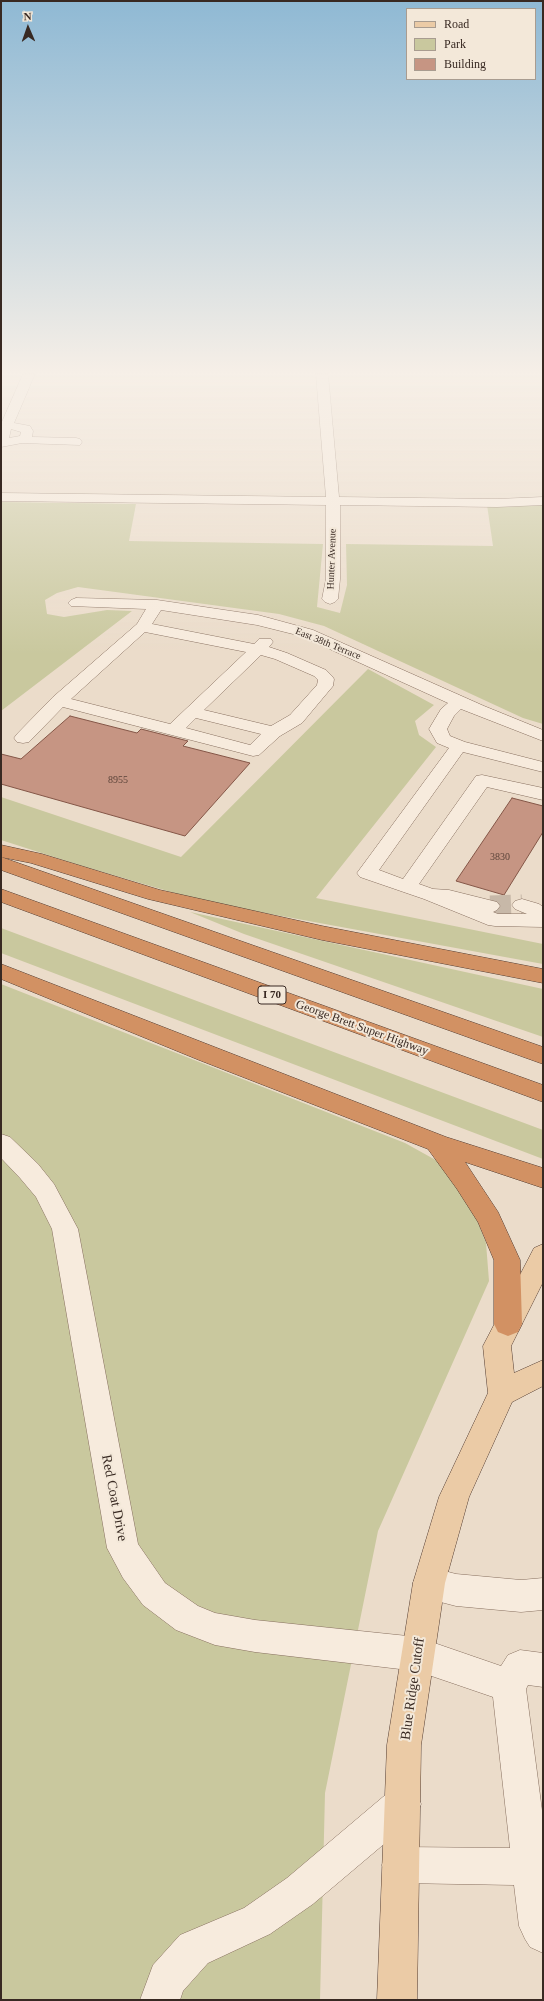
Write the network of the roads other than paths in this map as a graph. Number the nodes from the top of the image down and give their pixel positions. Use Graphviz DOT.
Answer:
graph roads {
  1 [pos="330,467"];
  2 [pos="1,497"];
  3 [pos="333,501"];
  4 [pos="543,501"];
  5 [pos="330,600"];
  6 [pos="76,602"];
  7 [pos="157,605"];
  8 [pos="281,626"];
  9 [pos="142,628"];
  10 [pos="257,649"];
  11 [pos="460,701"];
  12 [pos="59,702"];
  13 [pos="192,712"];
  14 [pos="174,730"];
  15 [pos="274,732"];
  16 [pos="543,736"];
  17 [pos="23,738"];
  18 [pos="460,746"];
  19 [pos="500,756"];
  20 [pos="543,767"];
  21 [pos="482,780"];
  22 [pos="543,794"];
  23 [pos="1,851"];
  24 [pos="1,863"];
  25 [pos="407,887"];
  26 [pos="1,895"];
  27 [pos="431,896"];
  28 [pos="522,905"];
  29 [pos="490,906"];
  30 [pos="543,916"];
  31 [pos="543,921"];
  32 [pos="1,971"];
  33 [pos="543,976"];
  34 [pos="543,1056"];
  35 [pos="543,1094"];
  36 [pos="437,1143"];
  37 [pos="1,1144"];
  38 [pos="543,1178"];
  39 [pos="543,1255"];
  40 [pos="508,1324"];
  41 [pos="543,1372"];
  42 [pos="502,1392"];
  43 [pos="429,1583"];
  44 [pos="543,1594"];
  45 [pos="417,1654"];
  46 [pos="543,1670"];
  47 [pos="509,1686"];
  48 [pos="403,1804"];
  49 [pos="400,1865"];
  50 [pos="537,1867"];
  51 [pos="543,1934"];
  52 [pos="160,2000"];
  53 [pos="397,2000"];
  1 -- 3 [label="street, Hunter Avenue"];
  2 -- 3 [label="street"];
  3 -- 4 [label="street"];
  3 -- 5 [label="street, Hunter Avenue"];
  6 -- 7 [label="street, East 38th Terrace"];
  7 -- 8 [label="street, East 38th Terrace"];
  7 -- 9 [label="street"];
  8 -- 10 [label="street"];
  8 -- 11 [label="street, East 38th Terrace"];
  9 -- 10 [label="street"];
  9 -- 12 [label="street"];
  10 -- 13 [label="street"];
  10 -- 15 [label="street"];
  11 -- 16 [label="street, East 38th Terrace"];
  11 -- 18 [label="street"];
  12 -- 14 [label="street"];
  12 -- 17 [label="street"];
  13 -- 14 [label="street"];
  13 -- 15 [label="street"];
  14 -- 15 [label="street"];
  18 -- 19 [label="street"];
  18 -- 25 [label="street"];
  19 -- 20 [label="street"];
  19 -- 21 [label="street"];
  21 -- 22 [label="street"];
  21 -- 25 [label="street"];
  23 -- 33 [label="highway"];
  24 -- 34 [label="highway"];
  25 -- 27 [label="street"];
  26 -- 35 [label="highway, George Brett Super Highway / I 70"];
  27 -- 29 [label="street"];
  27 -- 31 [label="street"];
  28 -- 30 [label="street"];
  32 -- 36 [label="highway"];
  36 -- 38 [label="highway"];
  36 -- 40 [label="highway"];
  37 -- 45 [label="street, Red Coat Drive"];
  39 -- 40 [label="main road"];
  40 -- 42 [label="main road"];
  41 -- 42 [label="main road"];
  42 -- 43 [label="main road, Blue Ridge Cutoff"];
  43 -- 44 [label="street"];
  43 -- 45 [label="main road, Blue Ridge Cutoff"];
  45 -- 47 [label="street, Red Coat Drive"];
  45 -- 48 [label="main road, Blue Ridge Cutoff"];
  46 -- 47 [label="street"];
  47 -- 50 [label="street"];
  48 -- 49 [label="main road, Blue Ridge Cutoff"];
  48 -- 52 [label="street"];
  49 -- 50 [label="street"];
  49 -- 53 [label="main road, Blue Ridge Cutoff"];
  50 -- 51 [label="street"];
}
